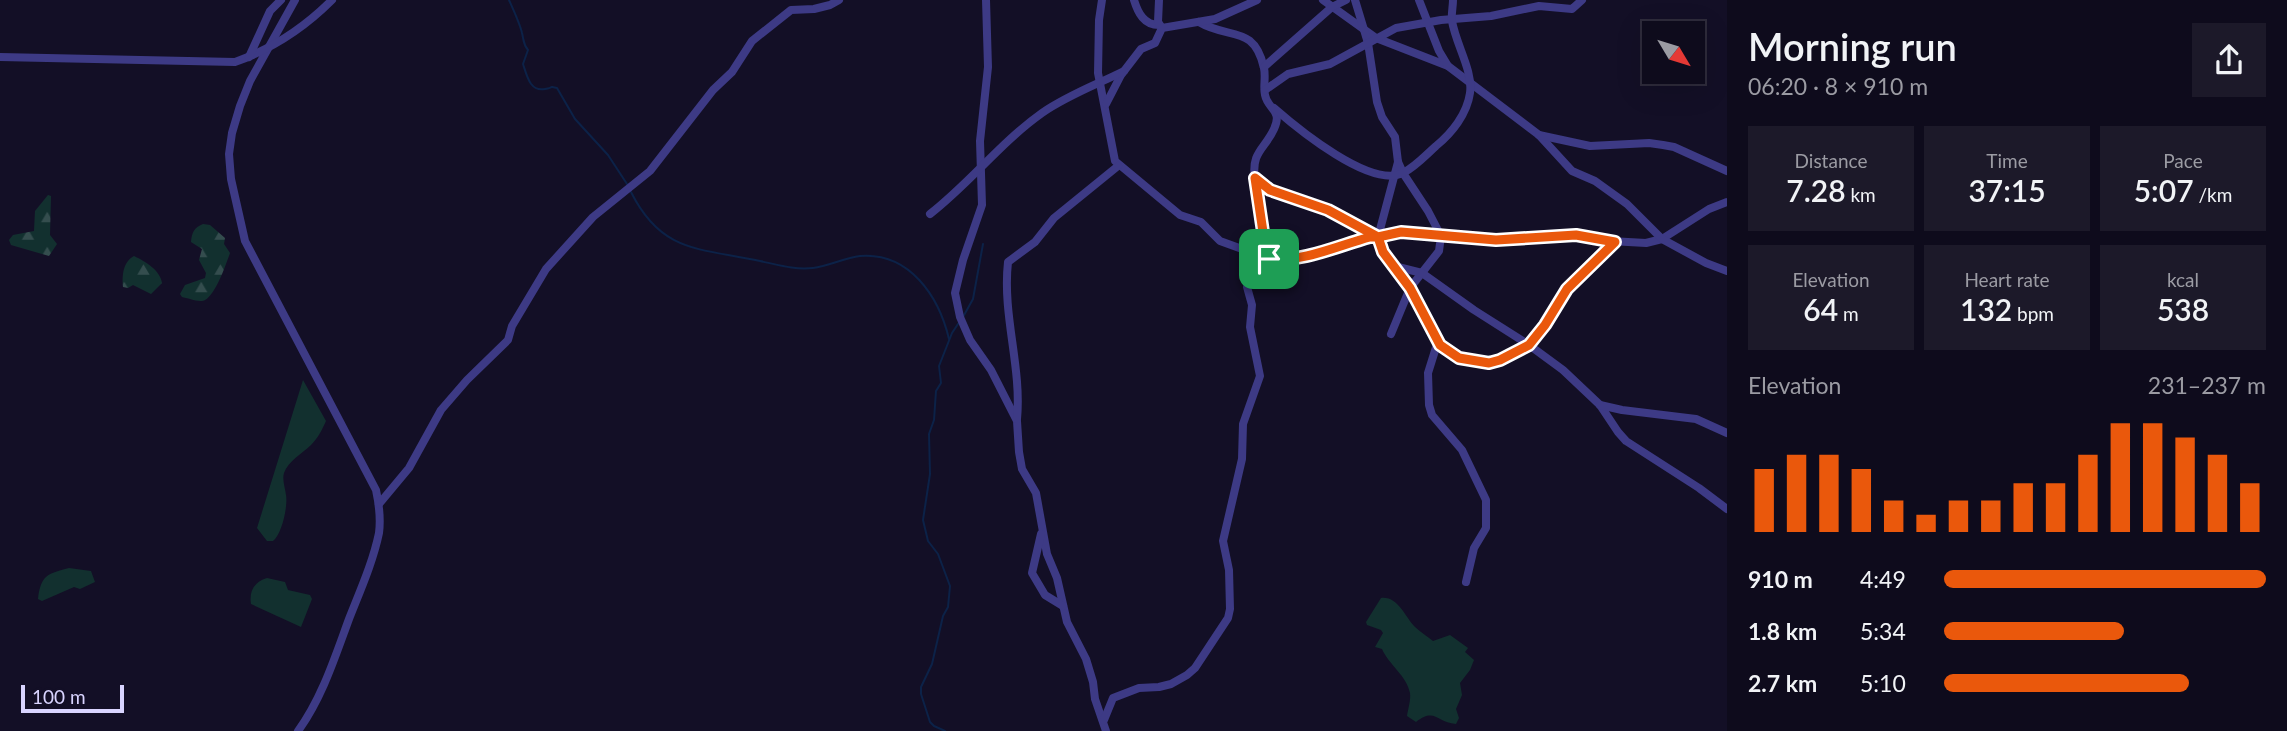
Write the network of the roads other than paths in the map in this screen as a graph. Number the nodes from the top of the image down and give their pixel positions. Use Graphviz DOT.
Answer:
graph roads {
  1 [pos="281,0"];
  2 [pos="295,0"];
  3 [pos="332,0"];
  4 [pos="839,0"];
  5 [pos="986,0"];
  6 [pos="1102,0"];
  7 [pos="1134,0"];
  8 [pos="1159,0"];
  9 [pos="1257,0"];
  10 [pos="1323,0"];
  11 [pos="1346,0"];
  12 [pos="1355,0"];
  13 [pos="1419,0"];
  14 [pos="1453,0"];
  15 [pos="1582,0"];
  16 [pos="1332,7"];
  17 [pos="1452,20"];
  18 [pos="1199,22"];
  19 [pos="1426,22"];
  20 [pos="1160,27"];
  21 [pos="1364,31"];
  22 [pos="1376,38"];
  23 [pos="1368,43"];
  24 [pos="267,50"];
  25 [pos="0,57"];
  26 [pos="249,57"];
  27 [pos="1448,66"];
  28 [pos="1264,67"];
  29 [pos="1124,71"];
  30 [pos="1470,82"];
  31 [pos="1100,83"];
  32 [pos="1265,90"];
  33 [pos="1105,106"];
  34 [pos="1275,108"];
  35 [pos="1539,135"];
  36 [pos="1118,166"];
  37 [pos="981,167"];
  38 [pos="1727,171"];
  39 [pos="1399,174"];
  40 [pos="1255,178"];
  41 [pos="1727,202"];
  42 [pos="930,214"];
  43 [pos="1441,236"];
  44 [pos="1378,237"];
  45 [pos="1662,239"];
  46 [pos="1615,242"];
  47 [pos="1269,259"];
  48 [pos="1394,266"];
  49 [pos="1727,271"];
  50 [pos="1422,273"];
  51 [pos="1410,288"];
  52 [pos="1391,334"];
  53 [pos="1438,341"];
  54 [pos="1529,345"];
  55 [pos="1601,405"];
  56 [pos="1017,421"];
  57 [pos="1727,433"];
  58 [pos="379,504"];
  59 [pos="1727,509"];
  60 [pos="1042,531"];
  61 [pos="1466,582"];
  62 [pos="1063,606"];
  63 [pos="1104,720"];
  64 [pos="298,731"];
  65 [pos="1106,731"];
  1 -- 26 [label="street"];
  2 -- 24 [label="street"];
  3 -- 24 [label="street"];
  4 -- 58 [label="street"];
  5 -- 37 [label="street"];
  6 -- 31 [label="street"];
  7 -- 20 [label="street"];
  8 -- 20 [label="street"];
  9 -- 18 [label="street"];
  10 -- 16 [label="street"];
  11 -- 16 [label="street"];
  12 -- 21 [label="street"];
  13 -- 19 [label="street"];
  14 -- 17 [label="street"];
  15 -- 17 [label="street"];
  16 -- 21 [label="street"];
  16 -- 28 [label="street"];
  17 -- 19 [label="street"];
  17 -- 30 [label="street"];
  18 -- 20 [label="street"];
  18 -- 28 [label="street"];
  19 -- 22 [label="street"];
  19 -- 27 [label="street"];
  20 -- 29 [label="street"];
  21 -- 22 [label="street"];
  21 -- 23 [label="street"];
  22 -- 23 [label="street"];
  22 -- 27 [label="street"];
  23 -- 32 [label="street"];
  23 -- 39 [label="street"];
  24 -- 26 [label="street"];
  24 -- 58 [label="street"];
  25 -- 26 [label="street"];
  27 -- 30 [label="street"];
  28 -- 32 [label="street"];
  29 -- 31 [label="street"];
  29 -- 33 [label="street"];
  30 -- 35 [label="street"];
  30 -- 39 [label="street"];
  31 -- 33 [label="street"];
  31 -- 37 [label="street"];
  32 -- 34 [label="street"];
  33 -- 36 [label="street"];
  34 -- 39 [label="street"];
  34 -- 40 [label="street"];
  35 -- 38 [label="street"];
  35 -- 45 [label="street"];
  36 -- 47 [label="street"];
  36 -- 56 [label="street"];
  37 -- 42 [label="street"];
  37 -- 56 [label="street"];
  39 -- 43 [label="street"];
  39 -- 44 [label="street"];
  40 -- 44 [label="street"];
  40 -- 47 [label="street"];
  41 -- 45 [label="street"];
  43 -- 44 [label="street"];
  43 -- 46 [label="street"];
  43 -- 50 [label="street"];
  44 -- 47 [label="street"];
  44 -- 48 [label="street"];
  45 -- 46 [label="street"];
  45 -- 49 [label="street"];
  46 -- 54 [label="street"];
  47 -- 63 [label="street"];
  48 -- 50 [label="street"];
  48 -- 51 [label="street"];
  50 -- 51 [label="street"];
  50 -- 54 [label="street"];
  51 -- 52 [label="street"];
  51 -- 53 [label="street"];
  53 -- 54 [label="street"];
  53 -- 61 [label="street"];
  54 -- 55 [label="street"];
  55 -- 57 [label="street"];
  55 -- 59 [label="street"];
  56 -- 60 [label="street"];
  58 -- 64 [label="street"];
  60 -- 62 [label="street"];
  60 -- 62 [label="street"];
  62 -- 63 [label="street"];
  63 -- 65 [label="street"];
}
